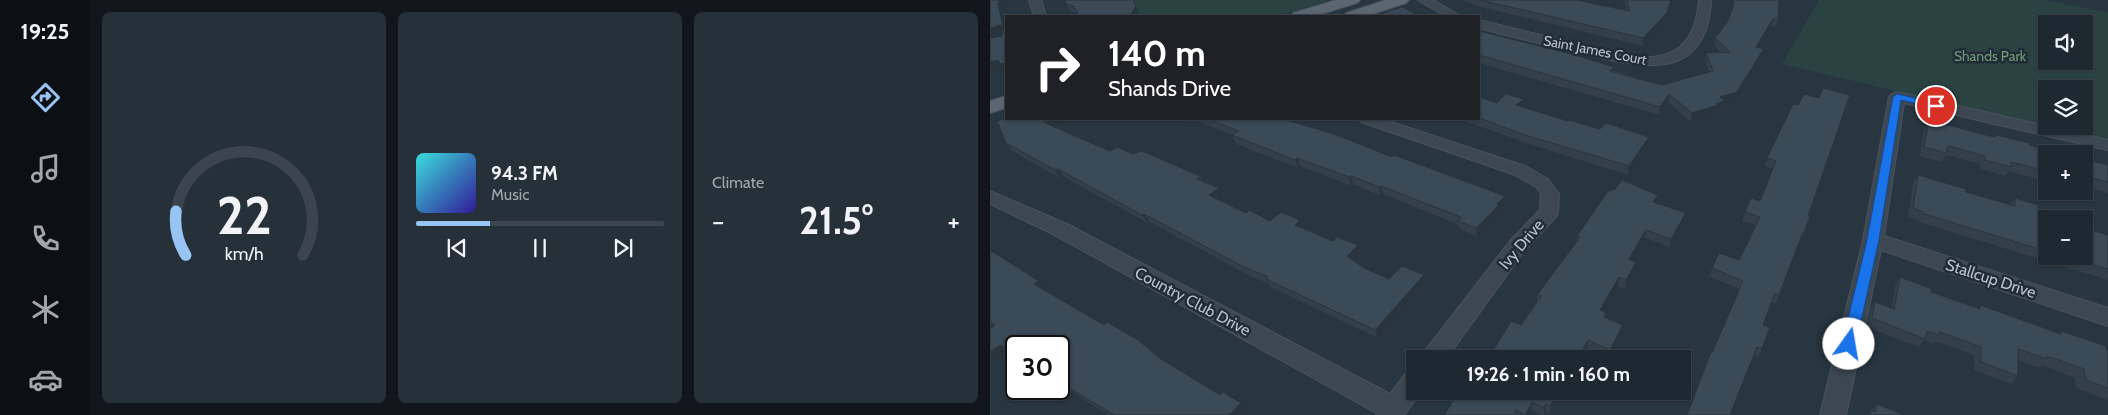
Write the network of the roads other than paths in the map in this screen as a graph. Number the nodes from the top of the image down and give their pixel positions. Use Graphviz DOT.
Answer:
graph roads {
  1 [pos="1035,0"];
  2 [pos="1352,0"];
  3 [pos="1401,0"];
  4 [pos="1424,0"];
  5 [pos="1705,0"];
  6 [pos="1040,15"];
  7 [pos="1302,15"];
  8 [pos="1355,15"];
  9 [pos="1452,15"];
  10 [pos="1480,24"];
  11 [pos="1005,86"];
  12 [pos="990,91"];
  13 [pos="1005,102"];
  14 [pos="990,107"];
  15 [pos="1370,120"];
  16 [pos="2108,145"];
  17 [pos="990,197"];
  18 [pos="1873,240"];
  19 [pos="2108,317"];
  20 [pos="1439,350"];
  21 [pos="1406,393"];
  22 [pos="1391,412"];
  23 [pos="1833,415"];
  1 -- 6 [label="street"];
  2 -- 7 [label="main road"];
  3 -- 8 [label="main road"];
  4 -- 9 [label="street"];
  5 -- 10 [label="street, Saint James Court"];
  11 -- 12 [label="main road"];
  13 -- 14 [label="main road"];
  15 -- 20 [label="street, Ivy Drive"];
  16 -- 18 [label="street"];
  17 -- 22 [label="street, Country Club Drive"];
  18 -- 19 [label="street, Stallcup Drive"];
  18 -- 23 [label="street"];
  21 -- 22 [label="street"];
}
